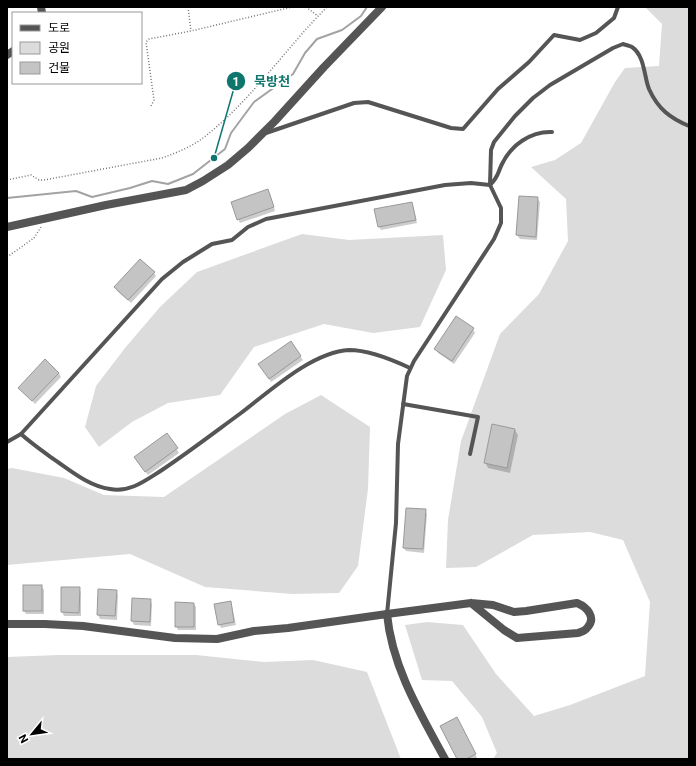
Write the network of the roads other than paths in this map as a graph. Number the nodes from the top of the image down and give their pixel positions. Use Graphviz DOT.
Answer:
graph roads {
  1 [pos="382,7"];
  2 [pos="618,7"];
  3 [pos="689,126"];
  4 [pos="552,132"];
  5 [pos="262,134"];
  6 [pos="490,185"];
  7 [pos="7,227"];
  8 [pos="410,368"];
  9 [pos="403,404"];
  10 [pos="21,434"];
  11 [pos="7,442"];
  12 [pos="470,454"];
  13 [pos="470,603"];
  14 [pos="387,614"];
  15 [pos="7,624"];
  16 [pos="445,759"];
  1 -- 5 [label="street"];
  2 -- 5 [label="lane"];
  3 -- 6 [label="lane"];
  4 -- 6 [label="lane"];
  5 -- 7 [label="street"];
  6 -- 8 [label="lane"];
  6 -- 10 [label="lane"];
  8 -- 9 [label="lane"];
  8 -- 10 [label="lane"];
  9 -- 12 [label="lane"];
  9 -- 14 [label="lane"];
  10 -- 11 [label="lane"];
  13 -- 13 [label="street"];
  13 -- 14 [label="street"];
  14 -- 15 [label="street"];
  14 -- 16 [label="street"];
}
